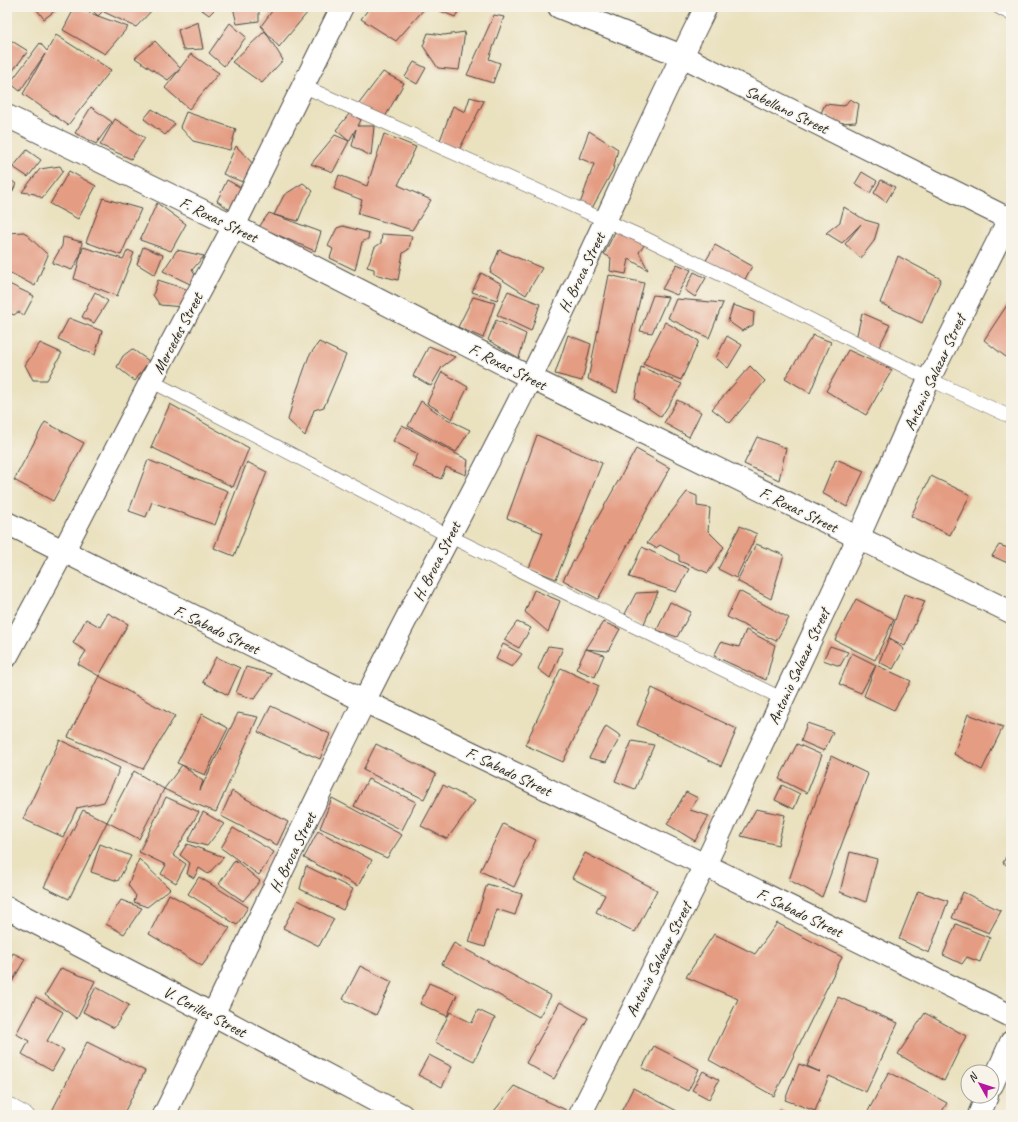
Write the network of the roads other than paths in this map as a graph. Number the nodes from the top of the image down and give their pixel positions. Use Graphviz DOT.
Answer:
graph roads {
  1 [pos="342,7"];
  2 [pos="559,7"];
  3 [pos="706,7"];
  4 [pos="998,7"];
  5 [pos="1011,14"];
  6 [pos="682,56"];
  7 [pos="303,86"];
  8 [pos="7,116"];
  9 [pos="1010,218"];
  10 [pos="606,221"];
  11 [pos="234,226"];
  12 [pos="531,378"];
  13 [pos="929,379"];
  14 [pos="151,381"];
  15 [pos="1011,417"];
  16 [pos="7,524"];
  17 [pos="449,536"];
  18 [pos="858,538"];
  19 [pos="63,552"];
  20 [pos="1011,612"];
  21 [pos="7,656"];
  22 [pos="783,699"];
  23 [pos="364,701"];
  24 [pos="705,866"];
  25 [pos="7,908"];
  26 [pos="214,1015"];
  27 [pos="1011,1016"];
  28 [pos="1011,1042"];
  29 [pos="1000,1067"];
  30 [pos="7,1103"];
  31 [pos="984,1104"];
  32 [pos="28,1115"];
  33 [pos="164,1115"];
  34 [pos="402,1115"];
  35 [pos="580,1115"];
  36 [pos="979,1115"];
  1 -- 7 [label="street, Mercedes Street"];
  2 -- 6 [label="street, Sabellano Street"];
  3 -- 6 [label="street, H. Broca Street"];
  4 -- 5 [label="lane"];
  6 -- 9 [label="street, Sabellano Street"];
  6 -- 10 [label="street, H. Broca Street"];
  7 -- 10 [label="lane"];
  7 -- 11 [label="street, Mercedes Street"];
  8 -- 11 [label="street, F. Roxas Street"];
  9 -- 13 [label="street, Antonio Salazar Street"];
  10 -- 12 [label="street, H. Broca Street"];
  10 -- 13 [label="lane"];
  11 -- 12 [label="street, F. Roxas Street"];
  11 -- 14 [label="street, Mercedes Street"];
  12 -- 17 [label="street, H. Broca Street"];
  12 -- 18 [label="street, F. Roxas Street"];
  13 -- 15 [label="lane"];
  13 -- 18 [label="street, Antonio Salazar Street"];
  14 -- 17 [label="lane"];
  14 -- 19 [label="street, Mercedes Street"];
  16 -- 19 [label="street, F. Sabado Street"];
  17 -- 22 [label="lane"];
  17 -- 23 [label="street, H. Broca Street"];
  18 -- 20 [label="street, F. Roxas Street"];
  18 -- 22 [label="street, Antonio Salazar Street"];
  19 -- 21 [label="street, Mercedes Street"];
  19 -- 23 [label="street, F. Sabado Street"];
  22 -- 24 [label="street, Antonio Salazar Street"];
  23 -- 24 [label="street, F. Sabado Street"];
  23 -- 26 [label="street, H. Broca Street"];
  24 -- 27 [label="street, F. Sabado Street"];
  24 -- 35 [label="street, Antonio Salazar Street"];
  25 -- 26 [label="street, V. Cerilles Street"];
  26 -- 33 [label="street, H. Broca Street"];
  26 -- 34 [label="street, V. Cerilles Street"];
  28 -- 29 [label="street"];
  30 -- 32 [label="lane"];
  31 -- 36 [label="street"];
}
